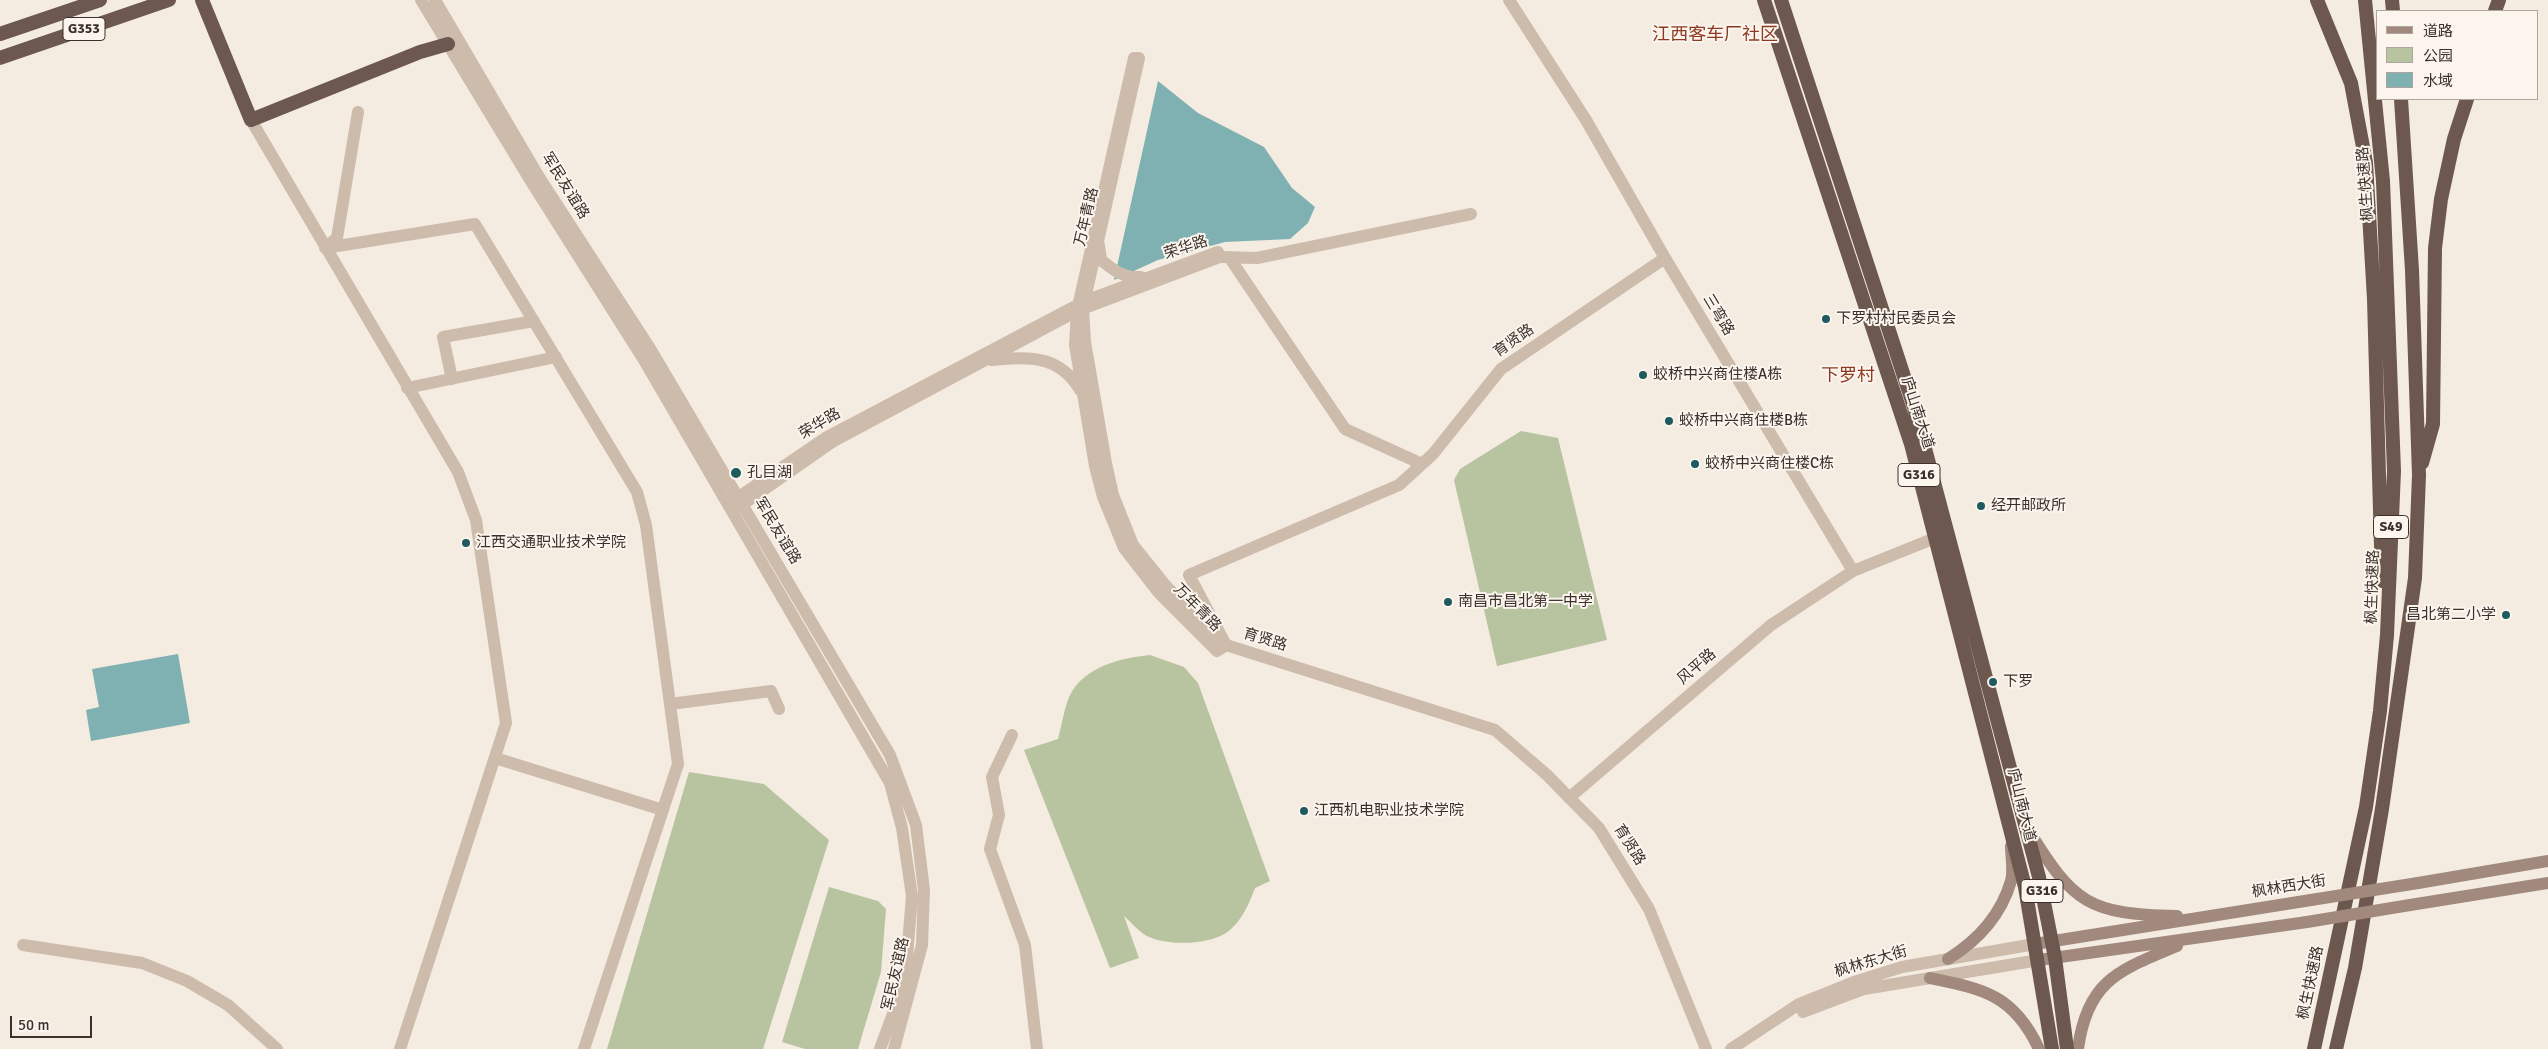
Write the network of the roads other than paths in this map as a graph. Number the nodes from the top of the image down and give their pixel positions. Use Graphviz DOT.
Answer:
graph roads {
  1 [pos="100,0"];
  2 [pos="169,0"];
  3 [pos="202,0"];
  4 [pos="421,0"];
  5 [pos="435,0"];
  6 [pos="1509,0"];
  7 [pos="1764,0"];
  8 [pos="1781,0"];
  9 [pos="2365,0"];
  10 [pos="2317,1"];
  11 [pos="0,34"];
  12 [pos="454,43"];
  13 [pos="0,58"];
  14 [pos="2401,100"];
  15 [pos="2467,100"];
  16 [pos="358,112"];
  17 [pos="251,120"];
  18 [pos="1471,214"];
  19 [pos="1098,240"];
  20 [pos="325,248"];
  21 [pos="1224,257"];
  22 [pos="1664,258"];
  23 [pos="1153,276"];
  24 [pos="1081,306"];
  25 [pos="534,321"];
  26 [pos="556,357"];
  27 [pos="986,360"];
  28 [pos="452,379"];
  29 [pos="407,388"];
  30 [pos="1084,397"];
  31 [pos="1422,464"];
  32 [pos="2419,475"];
  33 [pos="735,504"];
  34 [pos="1935,538"];
  35 [pos="1854,571"];
  36 [pos="2387,635"];
  37 [pos="1226,645"];
  38 [pos="670,704"];
  39 [pos="779,709"];
  40 [pos="1012,735"];
  41 [pos="495,758"];
  42 [pos="1569,798"];
  43 [pos="663,810"];
  44 [pos="2025,824"];
  45 [pos="2010,830"];
  46 [pos="2548,861"];
  47 [pos="2548,883"];
  48 [pos="2227,914"];
  49 [pos="2195,938"];
  50 [pos="2050,941"];
  51 [pos="2035,944"];
  52 [pos="23,945"];
  53 [pos="2055,958"];
  54 [pos="1948,959"];
  55 [pos="2039,960"];
  56 [pos="1930,978"];
  57 [pos="277,1049"];
  58 [pos="400,1049"];
  59 [pos="584,1049"];
  60 [pos="880,1049"];
  61 [pos="894,1049"];
  62 [pos="1037,1049"];
  63 [pos="1706,1049"];
  64 [pos="1731,1049"];
  65 [pos="1746,1049"];
  66 [pos="2039,1049"];
  67 [pos="2052,1049"];
  68 [pos="2067,1049"];
  69 [pos="2078,1049"];
  70 [pos="2314,1049"];
  71 [pos="2336,1049"];
  1 -- 11 [label="highway, G353"];
  2 -- 13 [label="highway, G353"];
  3 -- 17 [label="highway"];
  4 -- 12 [label="street"];
  5 -- 12 [label="street"];
  6 -- 22 [label="street, 三弯路"];
  7 -- 34 [label="highway, 庐山南大道 / G316"];
  8 -- 44 [label="highway, 庐山南大道 / G316"];
  9 -- 36 [label="highway, 枫生快速路 / S49"];
  10 -- 36 [label="highway"];
  12 -- 17 [label="highway"];
  12 -- 33 [label="street, 军民友谊路"];
  14 -- 32 [label="highway, S49"];
  15 -- 32 [label="highway"];
  16 -- 20 [label="street"];
  17 -- 20 [label="street"];
  18 -- 21 [label="street"];
  19 -- 23 [label="street"];
  19 -- 24 [label="street, 万年青路"];
  19 -- 24 [label="street, 万年青路"];
  20 -- 25 [label="street"];
  20 -- 29 [label="street"];
  21 -- 23 [label="street, 荣华路"];
  21 -- 24 [label="street, 荣华路"];
  21 -- 31 [label="street"];
  22 -- 31 [label="street, 育贤路"];
  22 -- 35 [label="street, 三弯路"];
  23 -- 24 [label="street, 荣华路"];
  24 -- 27 [label="street, 荣华路"];
  24 -- 30 [label="street, 万年青路"];
  24 -- 33 [label="street, 荣华路"];
  24 -- 37 [label="street, 万年青路"];
  25 -- 26 [label="street"];
  25 -- 28 [label="street"];
  26 -- 28 [label="street"];
  26 -- 38 [label="street"];
  27 -- 30 [label="street"];
  27 -- 33 [label="street, 荣华路"];
  28 -- 29 [label="street"];
  29 -- 41 [label="street"];
  30 -- 37 [label="street, 万年青路"];
  31 -- 37 [label="street, 育贤路"];
  32 -- 71 [label="highway, S49"];
  33 -- 60 [label="street, 军民友谊路"];
  33 -- 61 [label="street, 军民友谊路"];
  34 -- 35 [label="street"];
  34 -- 45 [label="highway, 庐山南大道 / G316"];
  35 -- 42 [label="street, 风平路"];
  36 -- 70 [label="highway, 枫生快速路 / S49"];
  37 -- 42 [label="street, 育贤路"];
  38 -- 39 [label="street"];
  38 -- 43 [label="street"];
  40 -- 62 [label="street"];
  41 -- 43 [label="street"];
  41 -- 58 [label="street"];
  42 -- 63 [label="street, 育贤路"];
  43 -- 59 [label="street"];
  44 -- 48 [label="main road"];
  44 -- 50 [label="highway, 庐山南大道 / G316"];
  45 -- 51 [label="highway, 庐山南大道 / G316"];
  45 -- 54 [label="main road"];
  46 -- 48 [label="main road, 枫林西大街, bridge"];
  47 -- 49 [label="main road, bridge"];
  48 -- 50 [label="main road, 枫林西大街"];
  49 -- 53 [label="main road"];
  49 -- 69 [label="main road"];
  50 -- 51 [label="main road, 枫林西大街"];
  50 -- 53 [label="highway, 庐山南大道 / G316"];
  51 -- 54 [label="street, 枫林东大街"];
  51 -- 55 [label="highway, 庐山南大道 / G316"];
  52 -- 57 [label="street"];
  53 -- 55 [label="main road"];
  53 -- 68 [label="highway, G316"];
  54 -- 64 [label="street, 枫林东大街"];
  55 -- 56 [label="street, 枫林东大街"];
  55 -- 67 [label="highway, G316"];
  56 -- 65 [label="street, 枫林东大街"];
  56 -- 66 [label="main road"];
}
